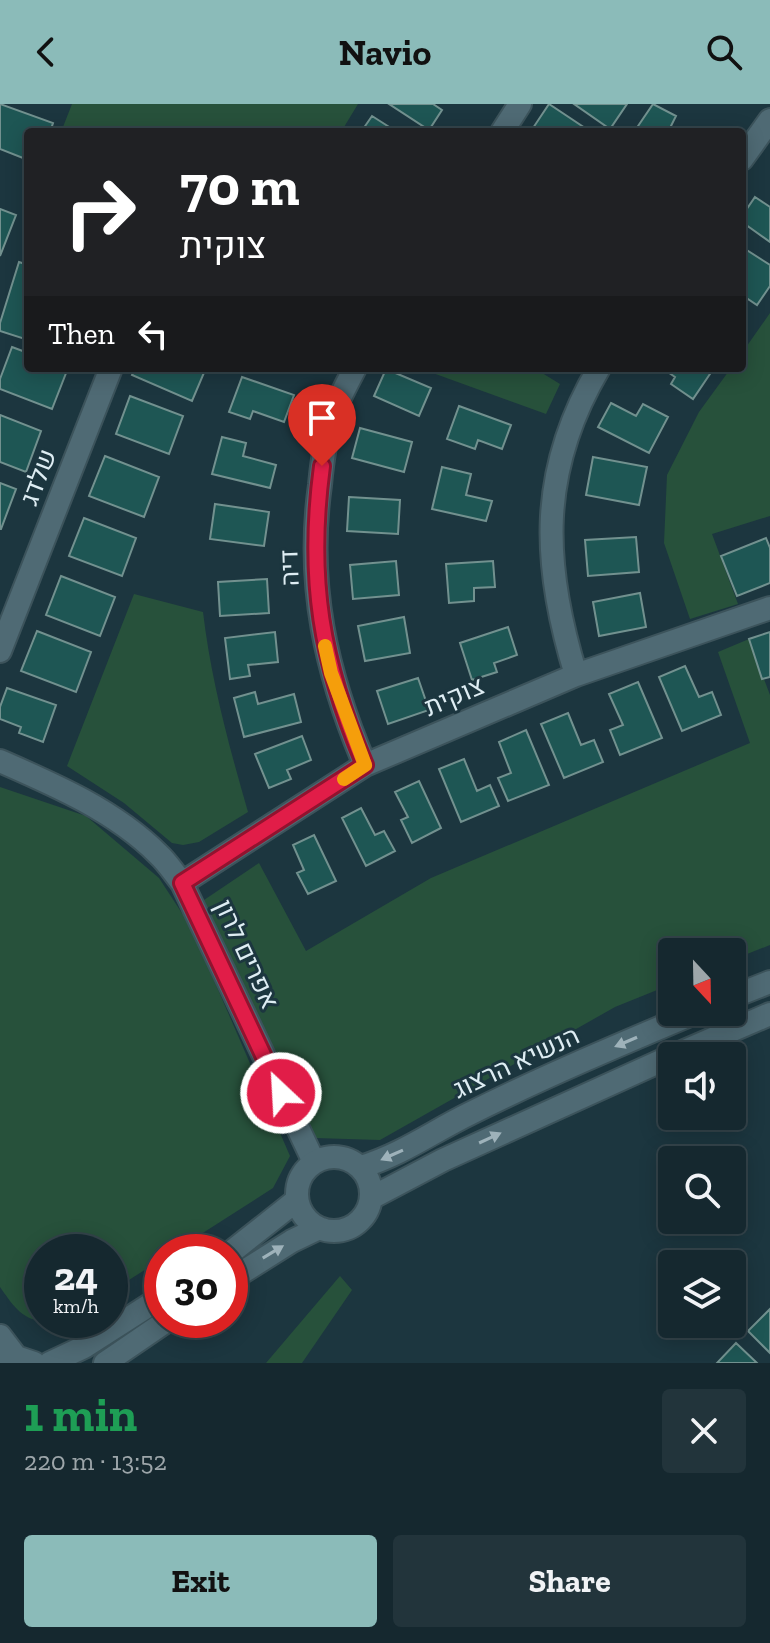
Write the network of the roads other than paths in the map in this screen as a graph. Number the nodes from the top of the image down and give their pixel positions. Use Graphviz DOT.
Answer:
graph roads {
  1 [pos="520,104"];
  2 [pos="770,120"];
  3 [pos="505,128"];
  4 [pos="746,153"];
  5 [pos="109,372"];
  6 [pos="353,372"];
  7 [pos="597,372"];
  8 [pos="770,608"];
  9 [pos="0,651"];
  10 [pos="576,675"];
  11 [pos="0,761"];
  12 [pos="365,765"];
  13 [pos="182,883"];
  14 [pos="770,982"];
  15 [pos="746,991"];
  16 [pos="770,1014"];
  17 [pos="664,1026"];
  18 [pos="705,1042"];
  19 [pos="658,1062"];
  20 [pos="314,1162"];
  21 [pos="361,1167"];
  22 [pos="371,1198"];
  23 [pos="297,1200"];
  24 [pos="319,1228"];
  25 [pos="248,1239"];
  26 [pos="248,1269"];
  27 [pos="144,1309"];
  28 [pos="0,1336"];
  29 [pos="144,1336"];
  30 [pos="17,1360"];
  31 [pos="50,1363"];
  32 [pos="105,1363"];
  1 -- 3 [label="street"];
  2 -- 4 [label="street"];
  5 -- 9 [label="street, שלדג"];
  6 -- 12 [label="street, דיה"];
  7 -- 10 [label="street"];
  8 -- 10 [label="street, צוקית"];
  10 -- 12 [label="street, צוקית"];
  11 -- 13 [label="street, אפרים לרון"];
  12 -- 13 [label="street, צוקית"];
  13 -- 20 [label="street, אפרים לרון"];
  14 -- 15 [label="street"];
  16 -- 18 [label="street"];
  17 -- 21 [label="street, הנשיא הרצוג, one-way"];
  22 -- 19 [label="street, one-way"];
  20 -- 21 [label="street"];
  20 -- 23 [label="street"];
  21 -- 22 [label="street"];
  22 -- 24 [label="street"];
  23 -- 24 [label="street"];
  23 -- 25 [label="street"];
  26 -- 24 [label="street, one-way"];
  27 -- 31 [label="street"];
  28 -- 30 [label="street"];
  29 -- 32 [label="street"];
}
